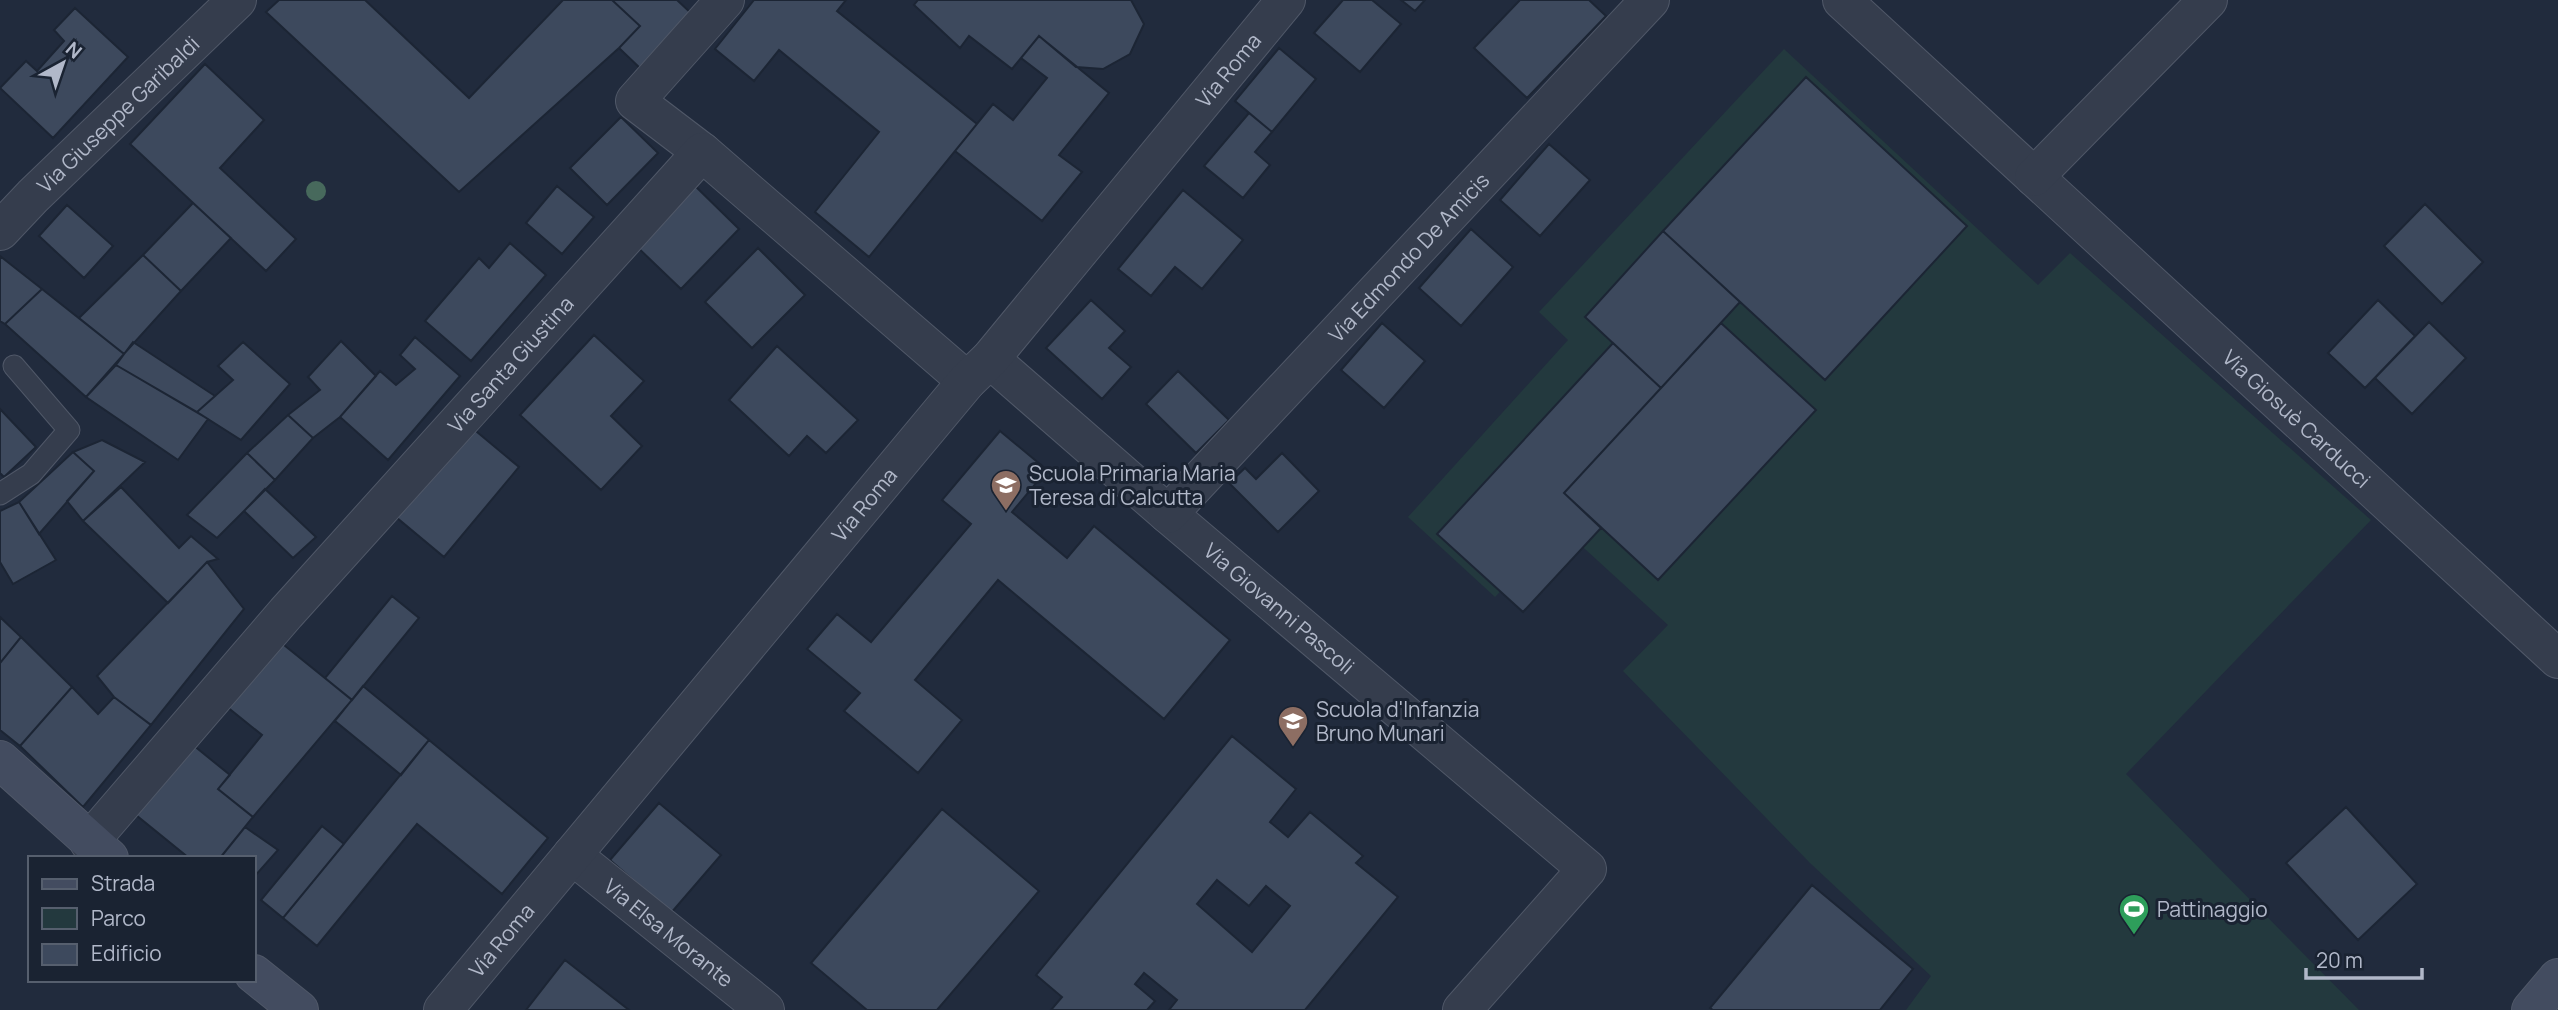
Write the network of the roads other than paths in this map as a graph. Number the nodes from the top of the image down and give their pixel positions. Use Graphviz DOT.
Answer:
graph roads {
  1 [pos="237,0"];
  2 [pos="1286,0"];
  3 [pos="1650,0"];
  4 [pos="1842,0"];
  5 [pos="2208,0"];
  6 [pos="711,5"];
  7 [pos="702,152"];
  8 [pos="2034,177"];
  9 [pos="0,231"];
  10 [pos="13,366"];
  11 [pos="978,370"];
  12 [pos="0,494"];
  13 [pos="1168,514"];
  14 [pos="2558,659"];
  15 [pos="0,760"];
  16 [pos="99,850"];
  17 [pos="572,855"];
  18 [pos="256,976"];
  19 [pos="2558,978"];
  20 [pos="299,1010"];
  21 [pos="443,1010"];
  22 [pos="765,1010"];
  23 [pos="1462,1010"];
  24 [pos="2531,1010"];
  1 -- 9 [label="street, Via Giuseppe Garibaldi"];
  2 -- 11 [label="street, Via Roma"];
  3 -- 13 [label="street, Via Edmondo De Amicis"];
  4 -- 8 [label="street, Via Giosuè Carducci"];
  5 -- 8 [label="street"];
  6 -- 7 [label="street"];
  7 -- 11 [label="street"];
  7 -- 16 [label="street, Via Santa Giustina"];
  8 -- 14 [label="street, Via Giosuè Carducci"];
  10 -- 12 [label="lane"];
  11 -- 13 [label="street, Via Giovanni Pascoli"];
  11 -- 17 [label="street, Via Roma"];
  13 -- 23 [label="street, Via Giovanni Pascoli"];
  15 -- 16 [label="street"];
  17 -- 21 [label="street, Via Roma"];
  17 -- 22 [label="street, Via Elsa Morante"];
  18 -- 20 [label="street"];
  19 -- 24 [label="street"];
}
